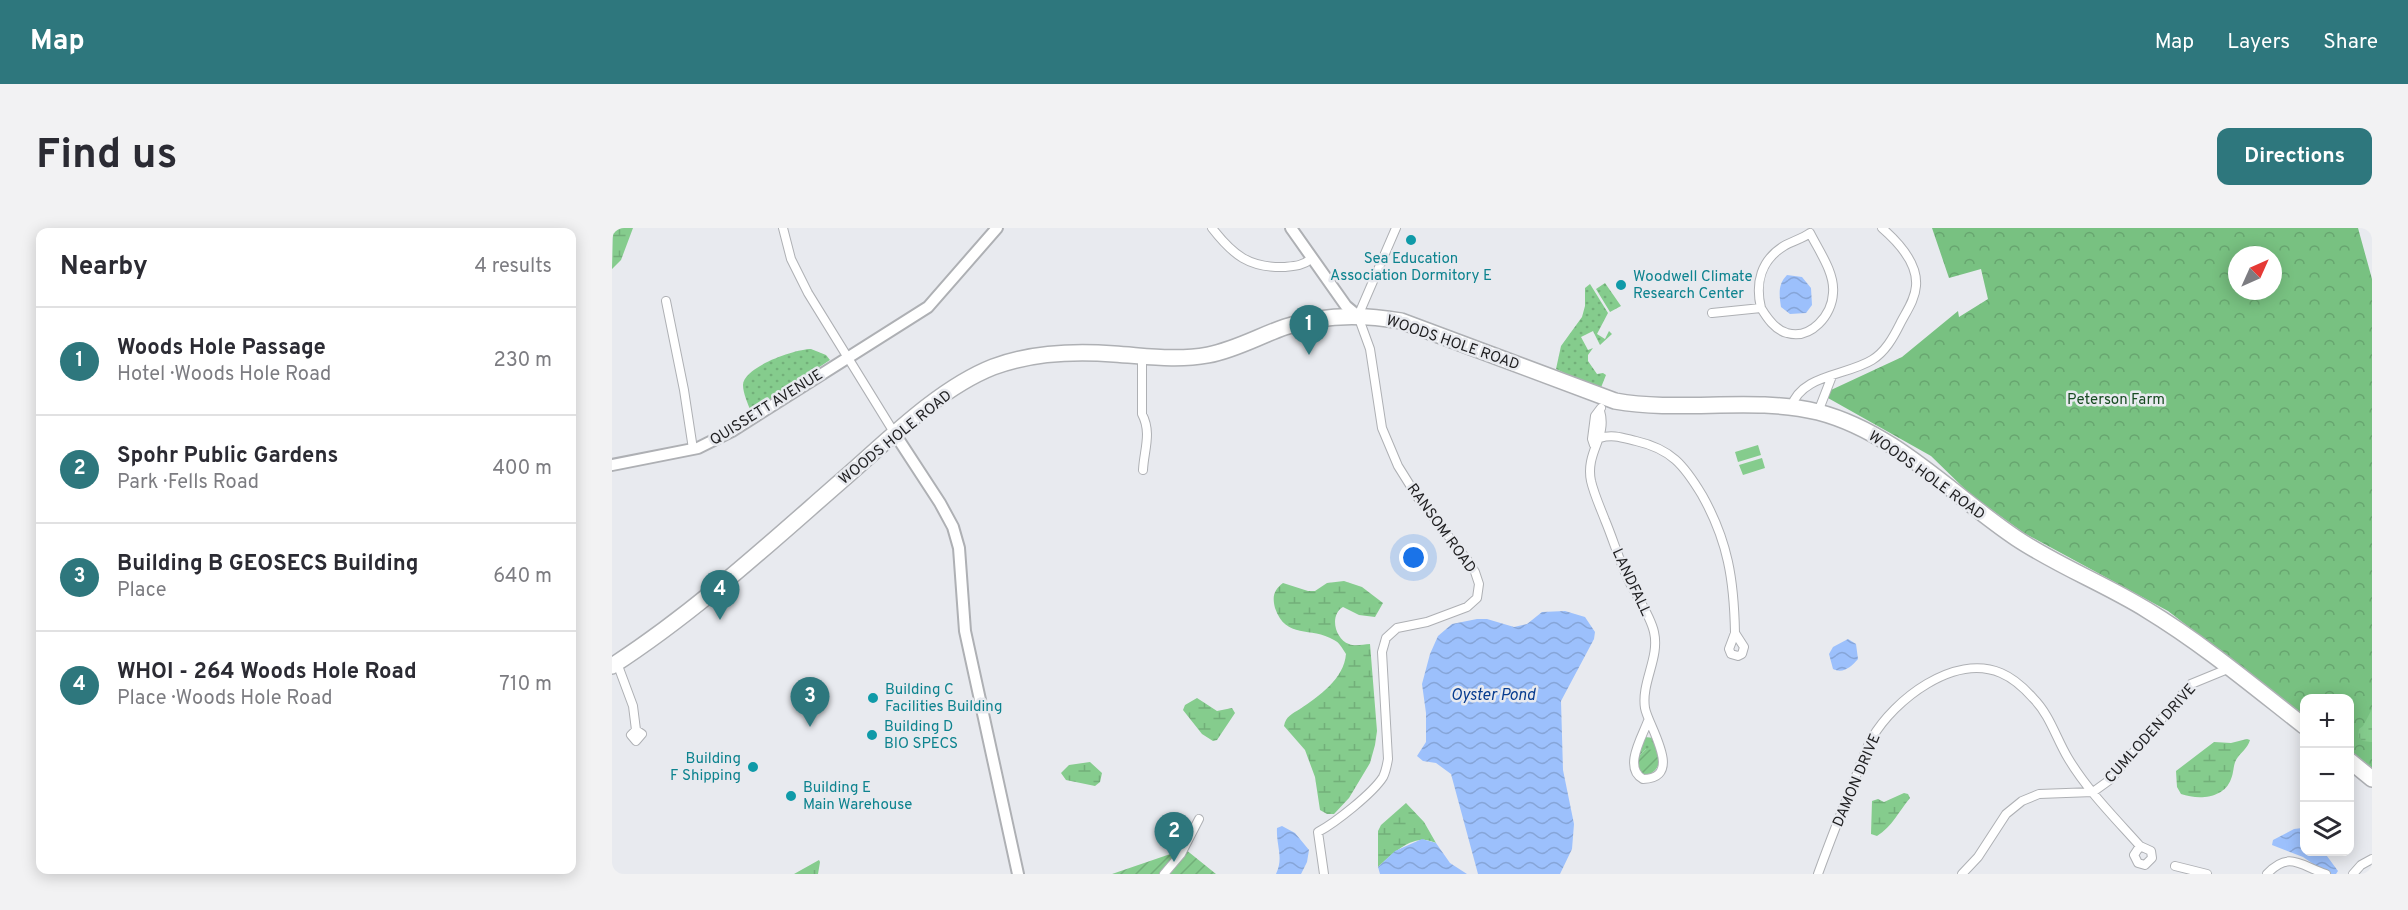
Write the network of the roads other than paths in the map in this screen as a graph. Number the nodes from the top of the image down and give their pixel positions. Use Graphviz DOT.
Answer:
graph roads {
  1 [pos="783,228"];
  2 [pos="997,228"];
  3 [pos="1212,228"];
  4 [pos="1291,228"];
  5 [pos="1396,228"];
  6 [pos="1882,228"];
  7 [pos="1813,231"];
  8 [pos="1311,260"];
  9 [pos="666,301"];
  10 [pos="1761,308"];
  11 [pos="1712,313"];
  12 [pos="1358,316"];
  13 [pos="847,356"];
  14 [pos="1142,357"];
  15 [pos="1832,376"];
  16 [pos="1602,405"];
  17 [pos="1791,407"];
  18 [pos="1818,412"];
  19 [pos="895,434"];
  20 [pos="1600,438"];
  21 [pos="1594,445"];
  22 [pos="693,449"];
  23 [pos="612,465"];
  24 [pos="1143,470"];
  25 [pos="1735,633"];
  26 [pos="614,665"];
  27 [pos="2230,668"];
  28 [pos="1648,721"];
  29 [pos="2300,723"];
  30 [pos="636,729"];
  31 [pos="2354,765"];
  32 [pos="2372,779"];
  33 [pos="2093,792"];
  34 [pos="1199,819"];
  35 [pos="2140,846"];
  36 [pos="2372,859"];
  37 [pos="2175,866"];
  38 [pos="1017,874"];
  39 [pos="1164,874"];
  40 [pos="1324,874"];
  41 [pos="1818,874"];
  42 [pos="1962,874"];
  43 [pos="2206,874"];
  44 [pos="2267,874"];
  45 [pos="2326,874"];
  46 [pos="2353,874"];
  1 -- 13 [label="street"];
  2 -- 13 [label="main road, QUISSETT AVENUE"];
  3 -- 8 [label="street"];
  4 -- 8 [label="main road, RANSOM ROAD"];
  5 -- 12 [label="street"];
  6 -- 15 [label="street"];
  7 -- 10 [label="street"];
  7 -- 10 [label="street"];
  8 -- 12 [label="main road, RANSOM ROAD"];
  9 -- 22 [label="street"];
  10 -- 11 [label="street"];
  12 -- 14 [label="highway, WOODS HOLE ROAD"];
  12 -- 16 [label="highway, WOODS HOLE ROAD"];
  12 -- 40 [label="street, RANSOM ROAD"];
  13 -- 19 [label="street"];
  13 -- 22 [label="main road, QUISSETT AVENUE"];
  14 -- 19 [label="highway, WOODS HOLE ROAD"];
  14 -- 24 [label="street"];
  15 -- 17 [label="street"];
  15 -- 18 [label="street"];
  16 -- 17 [label="highway, WOODS HOLE ROAD"];
  16 -- 20 [label="street"];
  16 -- 21 [label="street, LANDFALL"];
  17 -- 18 [label="highway, WOODS HOLE ROAD"];
  18 -- 27 [label="highway, WOODS HOLE ROAD"];
  19 -- 26 [label="highway, WOODS HOLE ROAD"];
  19 -- 38 [label="main road"];
  20 -- 21 [label="street"];
  20 -- 25 [label="street"];
  21 -- 28 [label="street, LANDFALL"];
  22 -- 23 [label="main road, QUISSETT AVENUE"];
  26 -- 30 [label="street"];
  27 -- 29 [label="highway, WOODS HOLE ROAD"];
  27 -- 33 [label="street, CUMLODEN DRIVE"];
  28 -- 28 [label="street, LANDFALL"];
  31 -- 32 [label="highway"];
  33 -- 35 [label="street, DAMON DRIVE"];
  33 -- 41 [label="street, DAMON DRIVE"];
  33 -- 42 [label="street, CUMLODEN DRIVE"];
  34 -- 39 [label="street"];
  36 -- 46 [label="street"];
  37 -- 43 [label="street"];
  44 -- 45 [label="street"];
}
